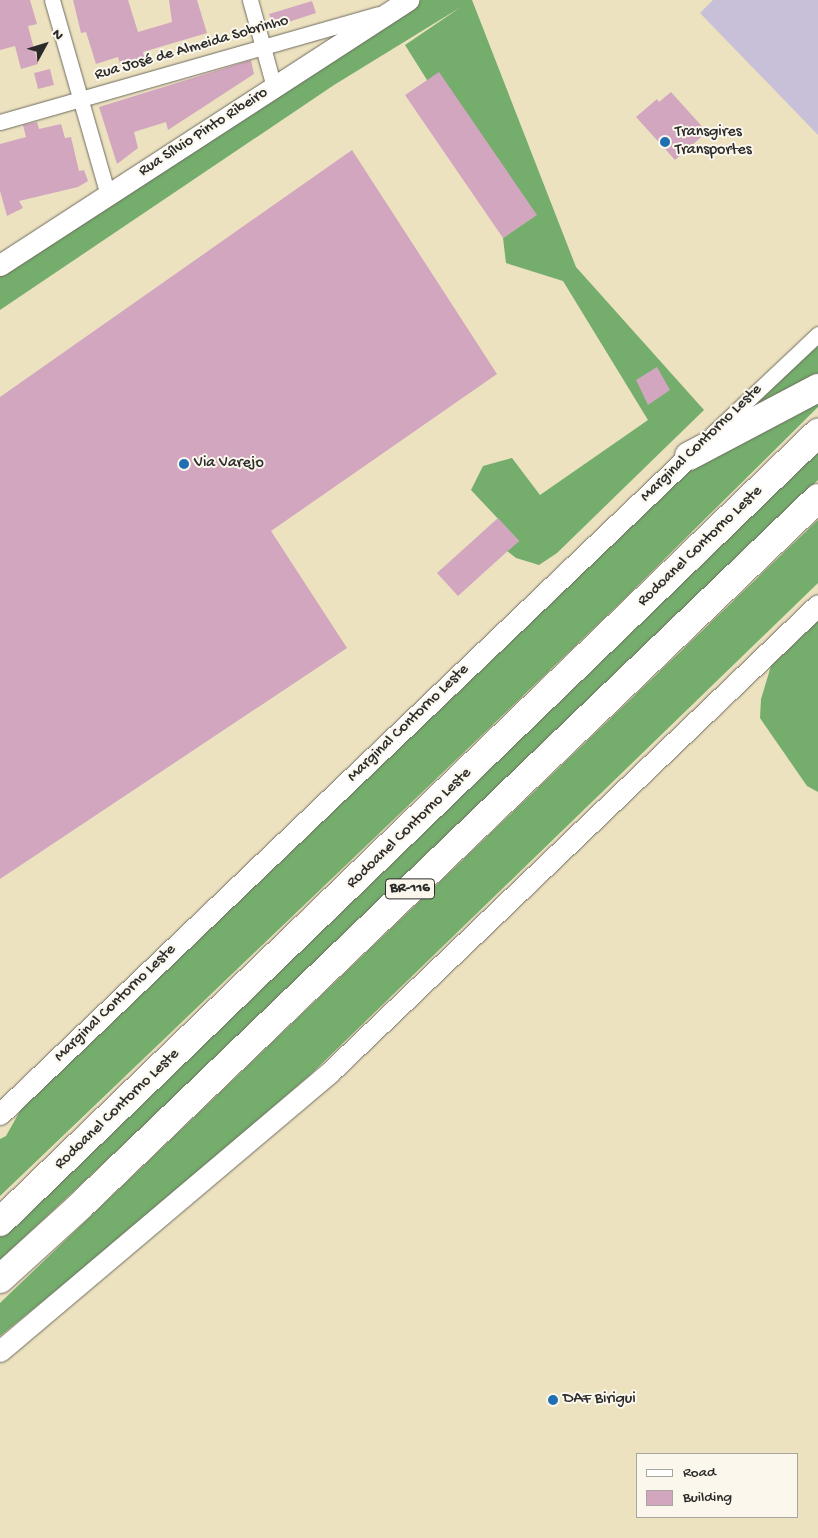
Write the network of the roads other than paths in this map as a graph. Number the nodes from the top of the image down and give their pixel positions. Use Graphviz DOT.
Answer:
graph roads {
  1 [pos="52,0"];
  2 [pos="250,0"];
  3 [pos="401,5"];
  4 [pos="263,47"];
  5 [pos="274,87"];
  6 [pos="80,99"];
  7 [pos="0,122"];
  8 [pos="108,195"];
  9 [pos="0,265"];
  10 [pos="818,334"];
  11 [pos="818,388"];
  12 [pos="818,434"];
  13 [pos="689,456"];
  14 [pos="818,498"];
  15 [pos="818,605"];
  16 [pos="0,1114"];
  17 [pos="0,1222"];
  18 [pos="0,1279"];
  19 [pos="0,1351"];
  1 -- 6 [label="street"];
  2 -- 4 [label="street"];
  3 -- 4 [label="street, Rua José de Almeida Sobrinho"];
  3 -- 5 [label="main road, Rua Sílvio Pinto Ribeiro"];
  4 -- 5 [label="street"];
  4 -- 6 [label="street, Rua José de Almeida Sobrinho"];
  5 -- 8 [label="main road, Rua Sílvio Pinto Ribeiro"];
  6 -- 7 [label="street, Rua José de Almeida Sobrinho"];
  6 -- 8 [label="street"];
  8 -- 9 [label="main road, Rua Sílvio Pinto Ribeiro"];
  10 -- 13 [label="street, Marginal Contorno Leste"];
  11 -- 13 [label="highway"];
  12 -- 17 [label="highway, Rodoanel Contorno Leste / BR-116"];
  13 -- 16 [label="main road, Marginal Contorno Leste"];
  14 -- 18 [label="highway, BR-116"];
  15 -- 19 [label="main road"];
}
